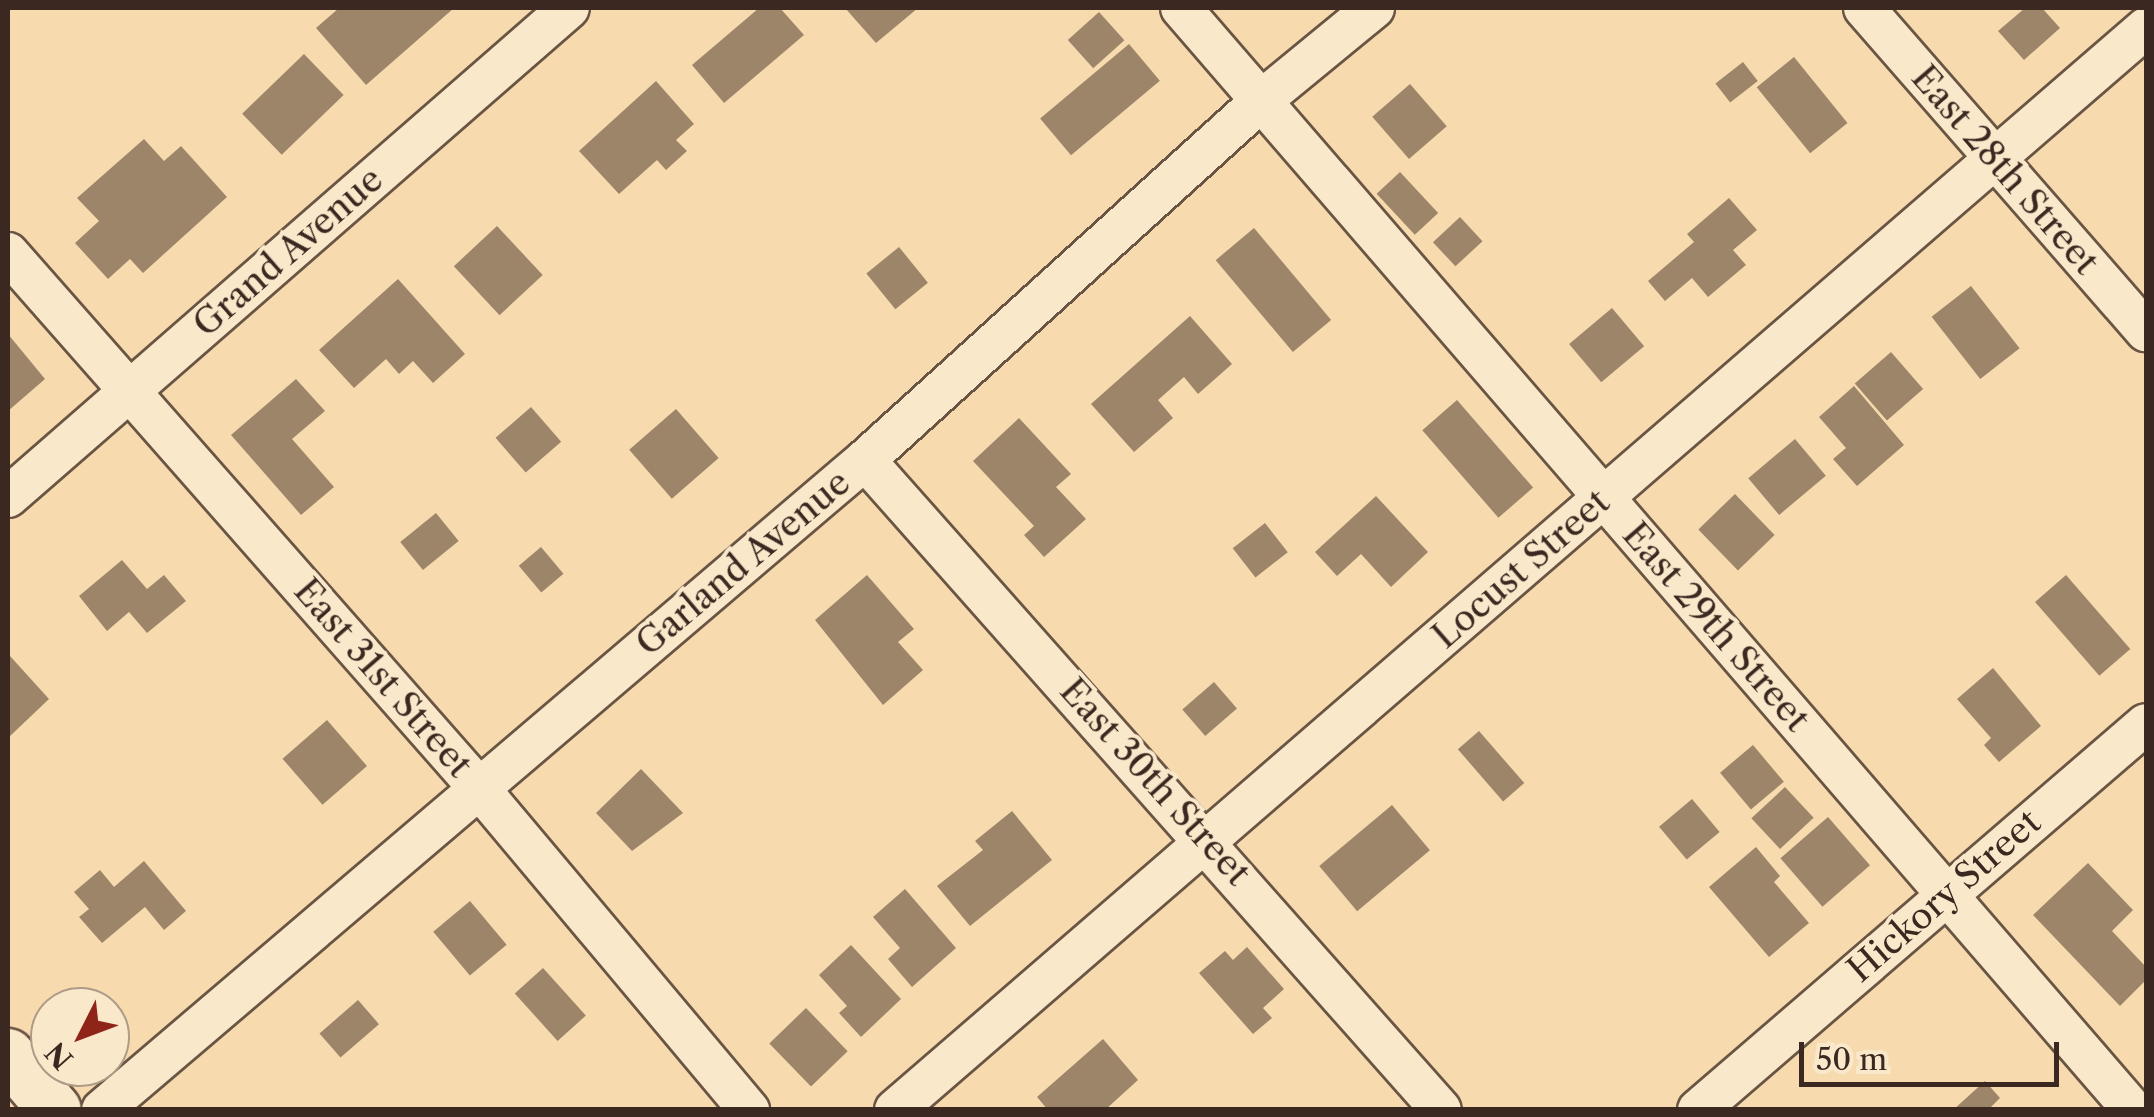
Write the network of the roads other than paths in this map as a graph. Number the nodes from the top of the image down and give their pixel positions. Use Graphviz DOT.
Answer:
graph roads {
  1 [pos="569,8"];
  2 [pos="1181,8"];
  3 [pos="1374,8"];
  4 [pos="1864,8"];
  5 [pos="2146,28"];
  6 [pos="1262,100"];
  7 [pos="1994,160"];
  8 [pos="8,254"];
  9 [pos="2146,331"];
  10 [pos="130,389"];
  11 [pos="865,460"];
  12 [pos="8,498"];
  13 [pos="1603,498"];
  14 [pos="2146,724"];
  15 [pos="478,787"];
  16 [pos="1208,839"];
  17 [pos="1948,893"];
  18 [pos="8,1055"];
  19 [pos="55,1110"];
  20 [pos="102,1110"];
  21 [pos="749,1110"];
  22 [pos="896,1110"];
  23 [pos="1441,1110"];
  24 [pos="1698,1110"];
  25 [pos="2133,1110"];
  1 -- 10 [label="street, Grand Avenue"];
  2 -- 6 [label="street, East 29th Street"];
  3 -- 6 [label="street, Garland Avenue"];
  4 -- 7 [label="street, East 28th Street"];
  5 -- 7 [label="street, Locust Street"];
  6 -- 11 [label="street, Garland Avenue"];
  6 -- 13 [label="street, East 29th Street"];
  7 -- 9 [label="street, East 28th Street"];
  7 -- 13 [label="street, Locust Street"];
  8 -- 10 [label="street, East 31st Street"];
  10 -- 12 [label="street, Grand Avenue"];
  10 -- 15 [label="street, East 31st Street"];
  11 -- 15 [label="street, Garland Avenue"];
  11 -- 16 [label="street, East 30th Street"];
  13 -- 16 [label="street, Locust Street"];
  13 -- 17 [label="street, East 29th Street"];
  14 -- 17 [label="street, Hickory Street"];
  15 -- 20 [label="street, Garland Avenue"];
  15 -- 21 [label="street, East 31st Street"];
  16 -- 22 [label="street, Locust Street"];
  16 -- 23 [label="street, East 30th Street"];
  17 -- 24 [label="street, Hickory Street"];
  17 -- 25 [label="street, East 29th Street"];
  18 -- 19 [label="street"];
}
